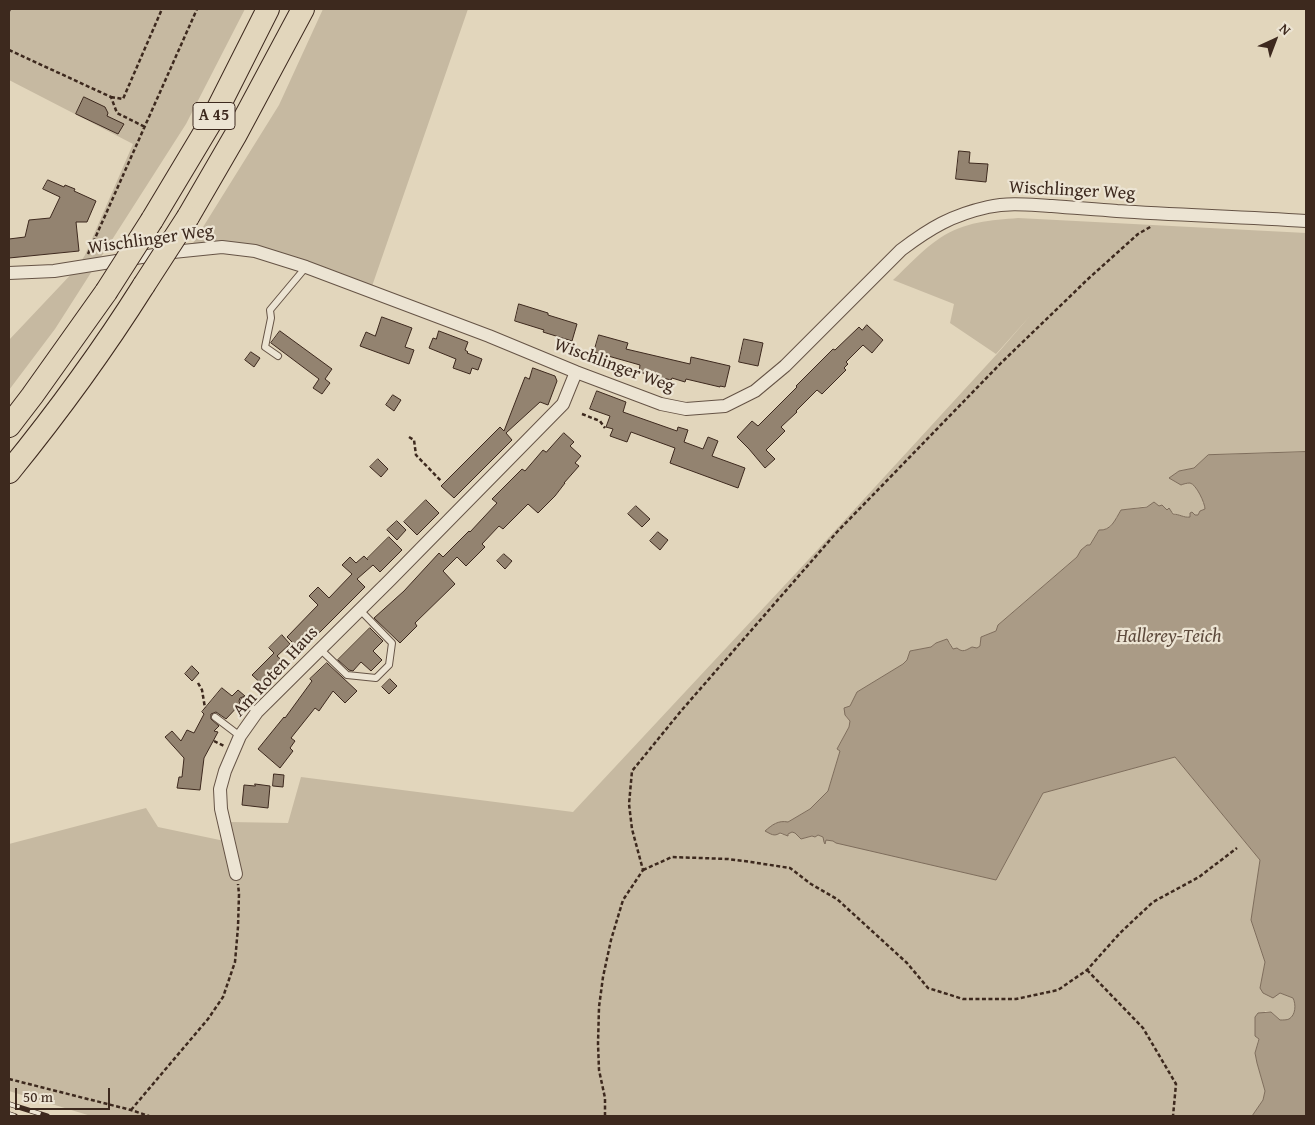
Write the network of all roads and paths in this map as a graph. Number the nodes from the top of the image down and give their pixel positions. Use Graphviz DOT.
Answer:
graph roads {
  1 [pos="162,9"];
  2 [pos="196,9"];
  3 [pos="268,9"];
  4 [pos="303,9"];
  5 [pos="9,50"];
  6 [pos="111,97"];
  7 [pos="145,127"];
  8 [pos="1306,220"];
  9 [pos="1158,222"];
  10 [pos="82,267"];
  11 [pos="306,267"];
  12 [pos="9,273"];
  13 [pos="278,356"];
  14 [pos="576,372"];
  15 [pos="582,414"];
  16 [pos="9,426"];
  17 [pos="605,428"];
  18 [pos="409,436"];
  19 [pos="9,472"];
  20 [pos="442,482"];
  21 [pos="360,610"];
  22 [pos="320,649"];
  23 [pos="198,684"];
  24 [pos="244,701"];
  25 [pos="205,708"];
  26 [pos="257,712"];
  27 [pos="215,717"];
  28 [pos="240,736"];
  29 [pos="214,741"];
  30 [pos="225,746"];
  31 [pos="1237,848"];
  32 [pos="643,870"];
  33 [pos="236,874"];
  34 [pos="1087,970"];
  35 [pos="9,1079"];
  36 [pos="131,1110"];
  37 [pos="149,1116"];
  38 [pos="605,1116"];
  39 [pos="1173,1116"];
  1 -- 6 [label="path"];
  2 -- 7 [label="path"];
  3 -- 16 [label="highway, A 45, bridge"];
  4 -- 19 [label="highway, A 45, bridge"];
  5 -- 6 [label="path"];
  6 -- 7 [label="path"];
  7 -- 10 [label="path"];
  8 -- 14 [label="street, Wischlinger Weg"];
  9 -- 32 [label="path"];
  10 -- 11 [label="street, Wischlinger Weg"];
  10 -- 12 [label="street, Wischlinger Weg"];
  11 -- 13 [label="lane"];
  11 -- 14 [label="street, Wischlinger Weg"];
  14 -- 21 [label="street, Am Roten Haus"];
  15 -- 17 [label="path"];
  18 -- 20 [label="path"];
  21 -- 22 [label="street, Am Roten Haus"];
  21 -- 22 [label="lane"];
  22 -- 26 [label="street, Am Roten Haus"];
  23 -- 25 [label="path"];
  24 -- 26 [label="lane"];
  26 -- 28 [label="street, Am Roten Haus"];
  27 -- 28 [label="lane"];
  28 -- 33 [label="street, Am Roten Haus"];
  29 -- 30 [label="path"];
  31 -- 34 [label="path"];
  32 -- 34 [label="path"];
  32 -- 38 [label="path"];
  33 -- 36 [label="path"];
  34 -- 39 [label="path"];
  35 -- 36 [label="path"];
  36 -- 37 [label="path"];
}
